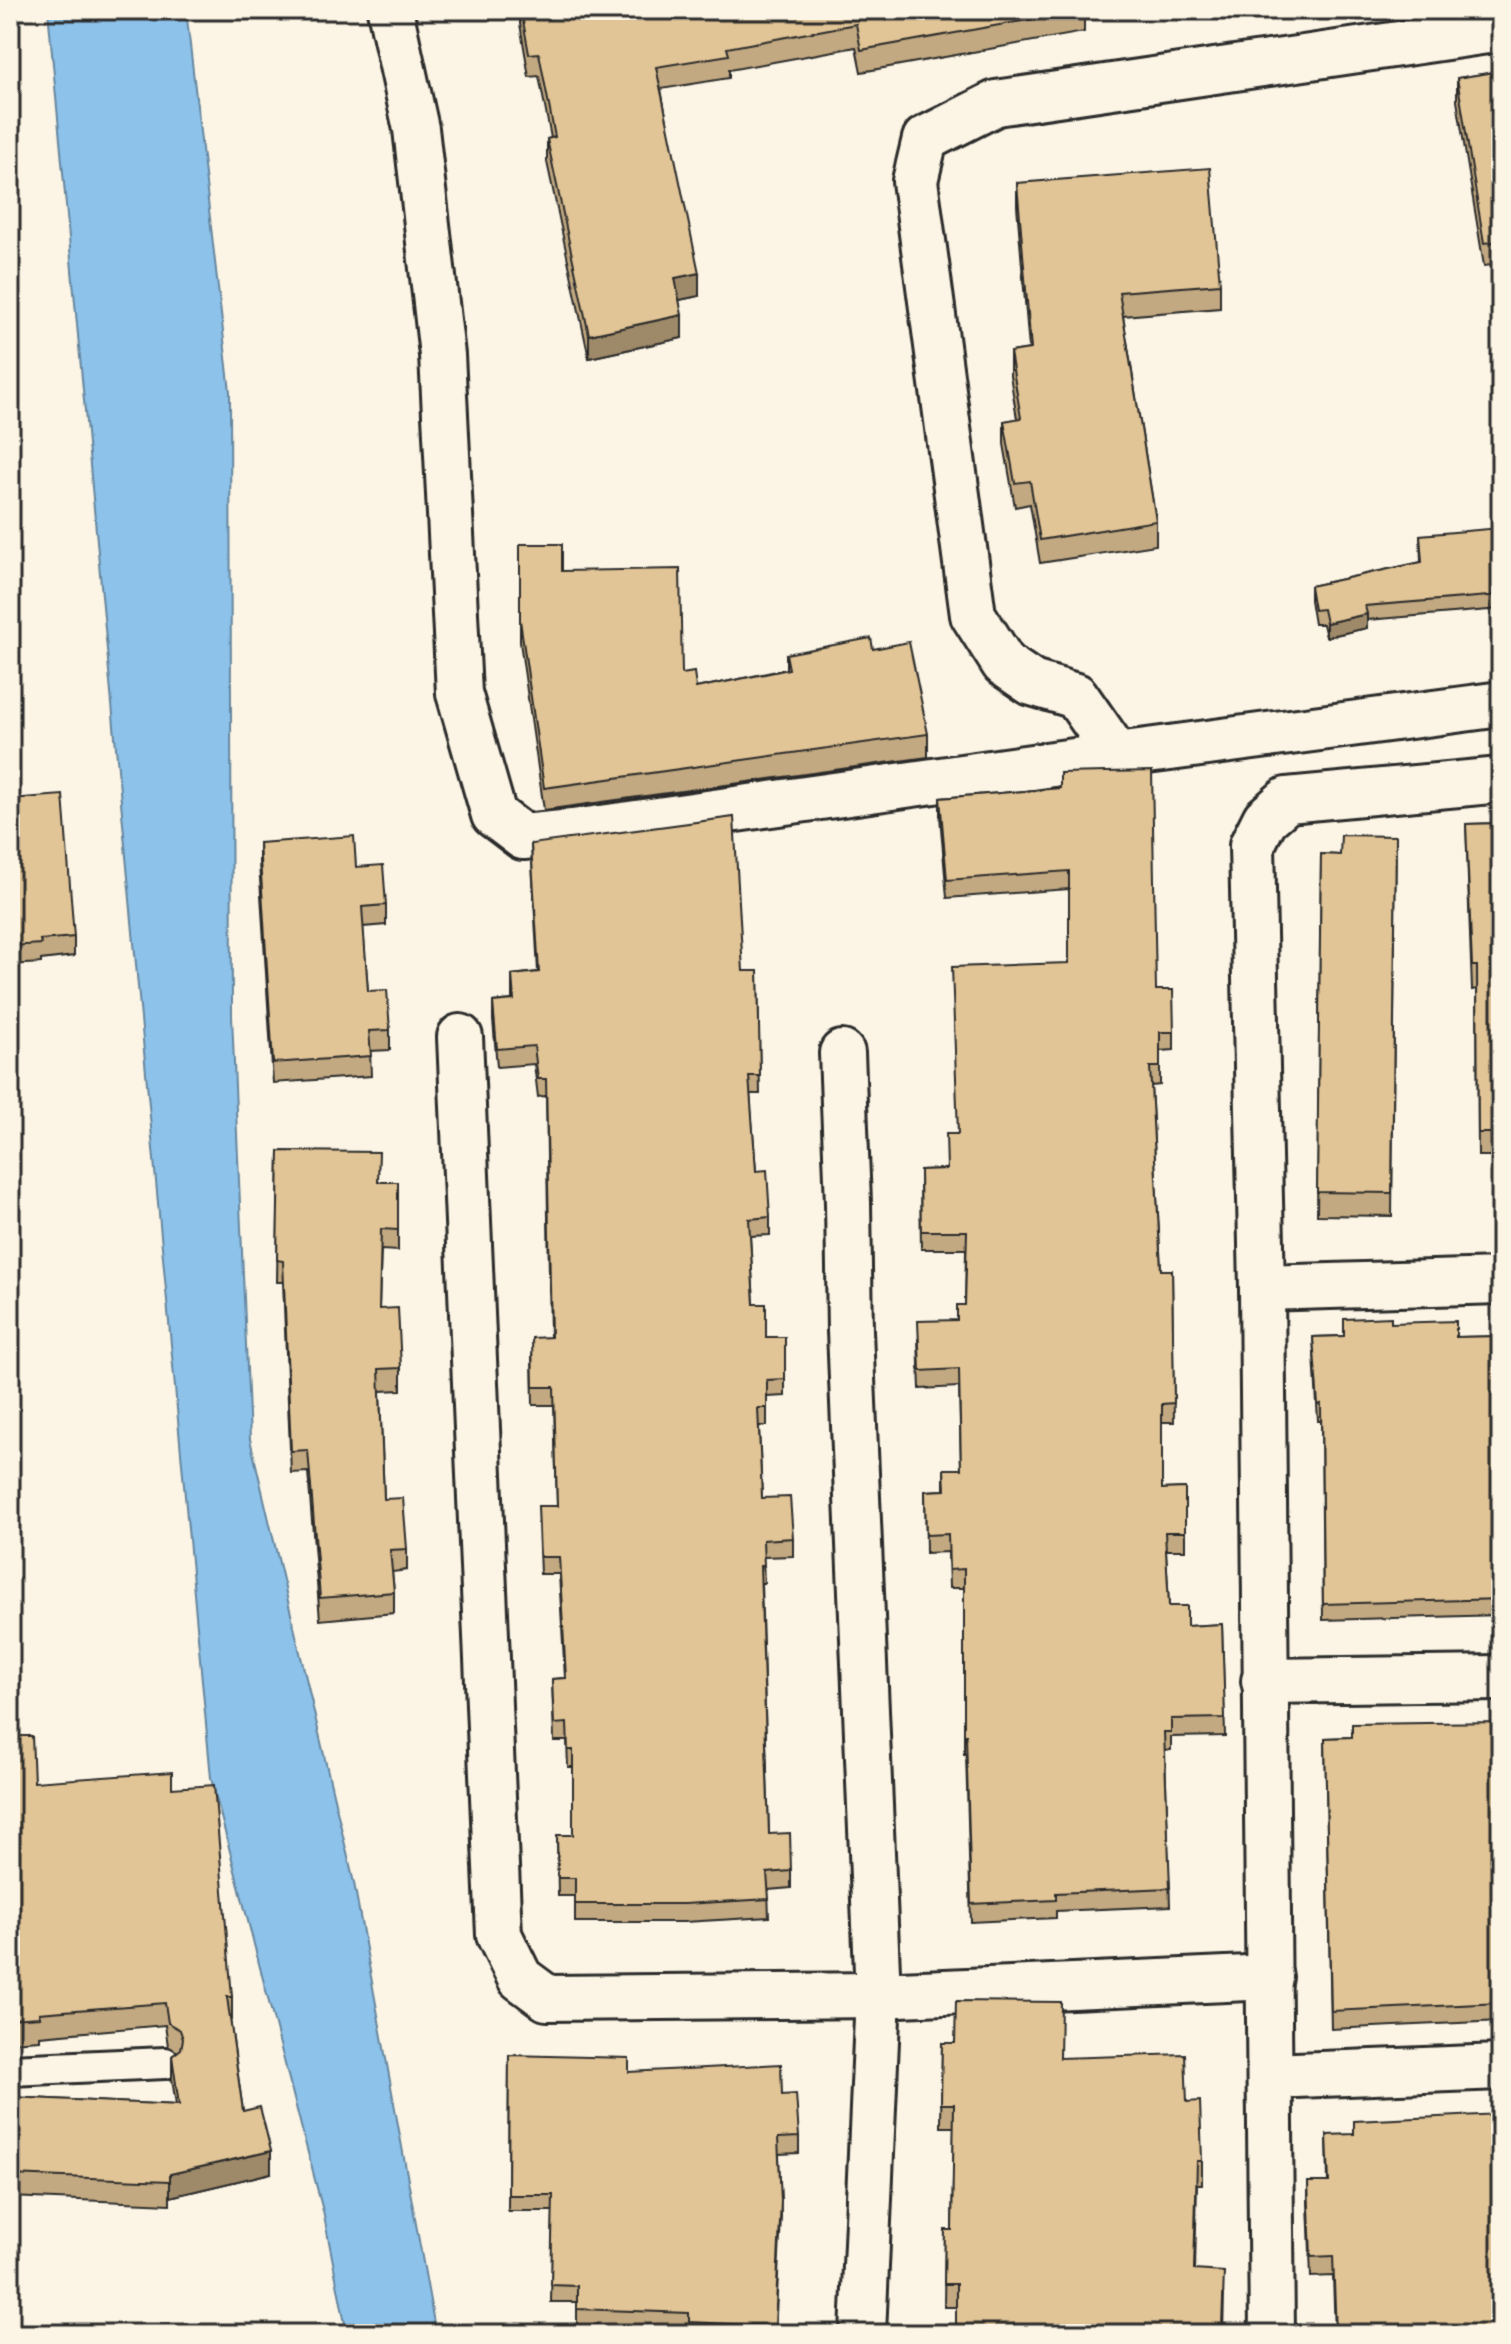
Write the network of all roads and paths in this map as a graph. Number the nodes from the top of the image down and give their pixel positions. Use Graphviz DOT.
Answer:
graph roads {
  1 [pos="390,10"];
  2 [pos="1501,29"];
  3 [pos="1501,704"];
  4 [pos="1117,755"];
  5 [pos="1501,780"];
  6 [pos="460,1037"];
  7 [pos="842,1053"];
  8 [pos="1501,1281"];
  9 [pos="1262,1288"];
  10 [pos="1501,1678"];
  11 [pos="1264,1681"];
  12 [pos="1270,1977"];
  13 [pos="878,1995"];
  14 [pos="165,2063"];
  15 [pos="1501,2067"];
  16 [pos="10,2070"];
  17 [pos="1270,2076"];
  18 [pos="863,2334"];
  19 [pos="1272,2334"];
  1 -- 4 [label="street"];
  2 -- 4 [label="street"];
  3 -- 4 [label="street"];
  5 -- 9 [label="street"];
  6 -- 13 [label="street"];
  7 -- 13 [label="street"];
  8 -- 9 [label="street"];
  9 -- 11 [label="street"];
  10 -- 11 [label="street"];
  11 -- 12 [label="street"];
  12 -- 13 [label="street"];
  12 -- 17 [label="street"];
  13 -- 18 [label="street"];
  14 -- 16 [label="lane"];
  15 -- 17 [label="street"];
  17 -- 19 [label="street"];
}
